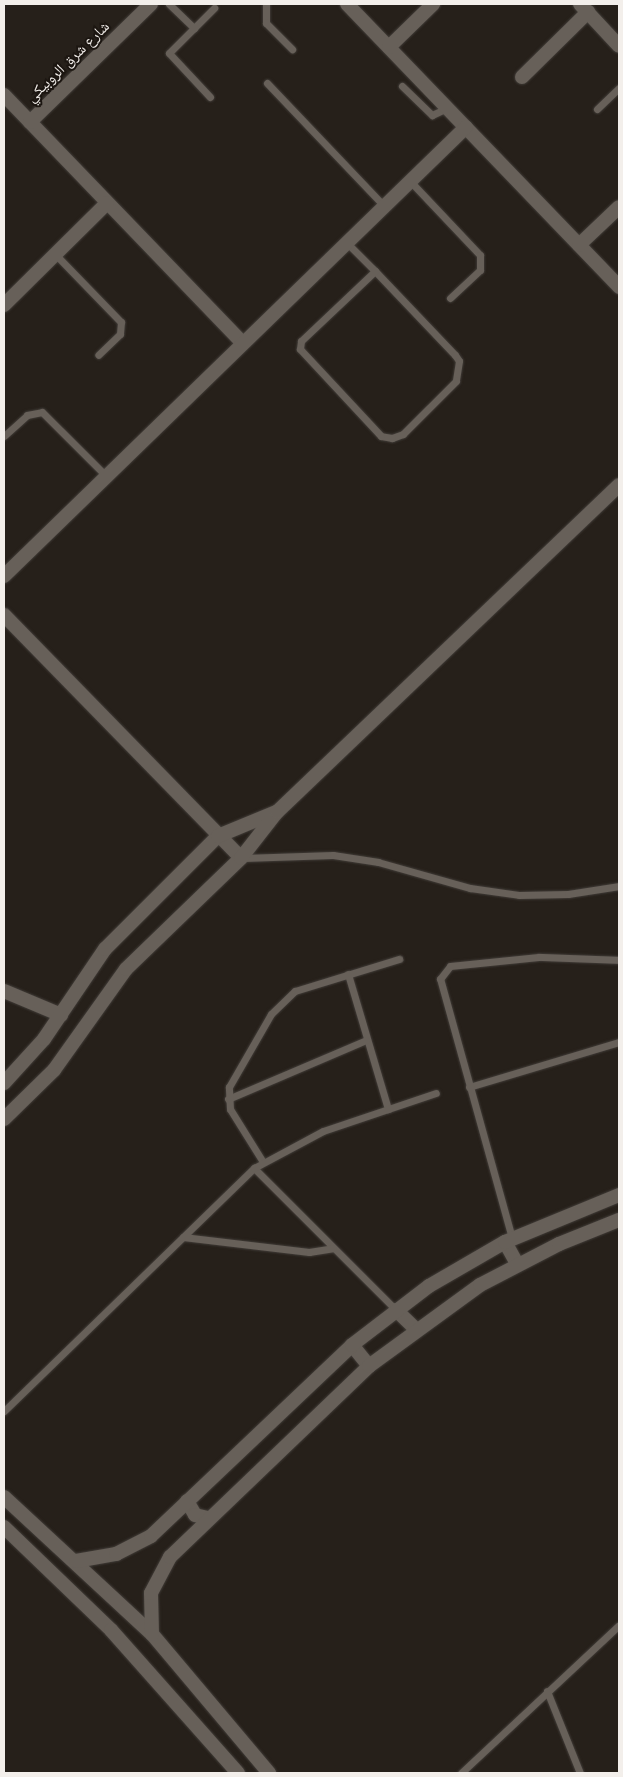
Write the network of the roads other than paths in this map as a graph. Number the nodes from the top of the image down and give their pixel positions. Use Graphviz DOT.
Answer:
graph roads {
  1 [pos="151,4"];
  2 [pos="169,4"];
  3 [pos="266,4"];
  4 [pos="347,4"];
  5 [pos="433,4"];
  6 [pos="582,6"];
  7 [pos="214,8"];
  8 [pos="194,28"];
  9 [pos="619,46"];
  10 [pos="389,47"];
  11 [pos="292,49"];
  12 [pos="522,77"];
  13 [pos="267,84"];
  14 [pos="402,86"];
  15 [pos="619,88"];
  16 [pos="4,95"];
  17 [pos="210,97"];
  18 [pos="447,108"];
  19 [pos="597,110"];
  20 [pos="30,122"];
  21 [pos="466,127"];
  22 [pos="410,181"];
  23 [pos="107,203"];
  24 [pos="384,206"];
  25 [pos="619,207"];
  26 [pos="347,243"];
  27 [pos="579,245"];
  28 [pos="55,254"];
  29 [pos="375,271"];
  30 [pos="619,287"];
  31 [pos="450,298"];
  32 [pos="4,305"];
  33 [pos="243,343"];
  34 [pos="98,355"];
  35 [pos="4,436"];
  36 [pos="106,476"];
  37 [pos="619,485"];
  38 [pos="4,576"];
  39 [pos="4,615"];
  40 [pos="277,812"];
  41 [pos="218,836"];
  42 [pos="241,858"];
  43 [pos="619,886"];
  44 [pos="399,958"];
  45 [pos="619,960"];
  46 [pos="348,974"];
  47 [pos="4,991"];
  48 [pos="61,1014"];
  49 [pos="366,1040"];
  50 [pos="619,1042"];
  51 [pos="4,1083"];
  52 [pos="469,1087"];
  53 [pos="436,1093"];
  54 [pos="228,1099"];
  55 [pos="388,1109"];
  56 [pos="4,1119"];
  57 [pos="263,1162"];
  58 [pos="254,1168"];
  59 [pos="619,1194"];
  60 [pos="619,1220"];
  61 [pos="183,1237"];
  62 [pos="508,1240"];
  63 [pos="333,1248"];
  64 [pos="517,1264"];
  65 [pos="396,1310"];
  66 [pos="416,1329"];
  67 [pos="352,1345"];
  68 [pos="369,1366"];
  69 [pos="4,1411"];
  70 [pos="4,1497"];
  71 [pos="187,1501"];
  72 [pos="207,1518"];
  73 [pos="4,1527"];
  74 [pos="76,1561"];
  75 [pos="619,1625"];
  76 [pos="152,1634"];
  77 [pos="547,1691"];
  78 [pos="238,1773"];
  79 [pos="269,1773"];
  80 [pos="461,1773"];
  81 [pos="580,1773"];
  1 -- 20 [label="street, شارع شرق الروبيكي"];
  2 -- 8 [label="lane"];
  3 -- 11 [label="lane"];
  4 -- 10 [label="street"];
  5 -- 10 [label="street"];
  6 -- 9 [label="street"];
  6 -- 12 [label="street"];
  7 -- 8 [label="lane"];
  8 -- 17 [label="lane"];
  10 -- 18 [label="street"];
  13 -- 24 [label="lane"];
  14 -- 18 [label="lane"];
  15 -- 19 [label="lane"];
  16 -- 20 [label="street"];
  18 -- 21 [label="street"];
  20 -- 23 [label="street"];
  21 -- 22 [label="street"];
  21 -- 27 [label="street"];
  22 -- 24 [label="street"];
  22 -- 31 [label="lane"];
  23 -- 28 [label="street"];
  23 -- 33 [label="street"];
  24 -- 26 [label="street"];
  25 -- 27 [label="street"];
  26 -- 29 [label="lane"];
  26 -- 33 [label="street"];
  27 -- 30 [label="street"];
  28 -- 32 [label="street"];
  28 -- 34 [label="lane"];
  29 -- 29 [label="lane"];
  33 -- 36 [label="street"];
  35 -- 36 [label="lane"];
  36 -- 38 [label="street"];
  37 -- 40 [label="street"];
  39 -- 41 [label="street"];
  40 -- 41 [label="street"];
  40 -- 42 [label="street"];
  41 -- 42 [label="street"];
  41 -- 48 [label="street"];
  42 -- 43 [label="lane"];
  42 -- 56 [label="street"];
  44 -- 46 [label="lane"];
  45 -- 52 [label="lane"];
  46 -- 49 [label="lane"];
  46 -- 54 [label="lane"];
  47 -- 48 [label="street"];
  48 -- 51 [label="street"];
  49 -- 54 [label="lane"];
  49 -- 55 [label="lane"];
  50 -- 52 [label="lane"];
  52 -- 62 [label="lane"];
  53 -- 55 [label="lane"];
  54 -- 57 [label="lane"];
  55 -- 57 [label="lane"];
  57 -- 58 [label="lane"];
  58 -- 61 [label="lane"];
  58 -- 63 [label="lane"];
  59 -- 62 [label="street"];
  60 -- 64 [label="street"];
  61 -- 63 [label="lane"];
  61 -- 69 [label="lane"];
  62 -- 64 [label="street"];
  62 -- 65 [label="street"];
  63 -- 65 [label="lane"];
  64 -- 66 [label="street"];
  65 -- 66 [label="street"];
  65 -- 67 [label="street"];
  66 -- 68 [label="street"];
  67 -- 68 [label="street"];
  67 -- 71 [label="street"];
  68 -- 72 [label="street"];
  70 -- 74 [label="street"];
  71 -- 72 [label="street"];
  71 -- 74 [label="street"];
  72 -- 76 [label="street"];
  73 -- 78 [label="street"];
  74 -- 76 [label="street"];
  75 -- 77 [label="lane"];
  76 -- 79 [label="street"];
  77 -- 80 [label="lane"];
  77 -- 81 [label="lane"];
}
